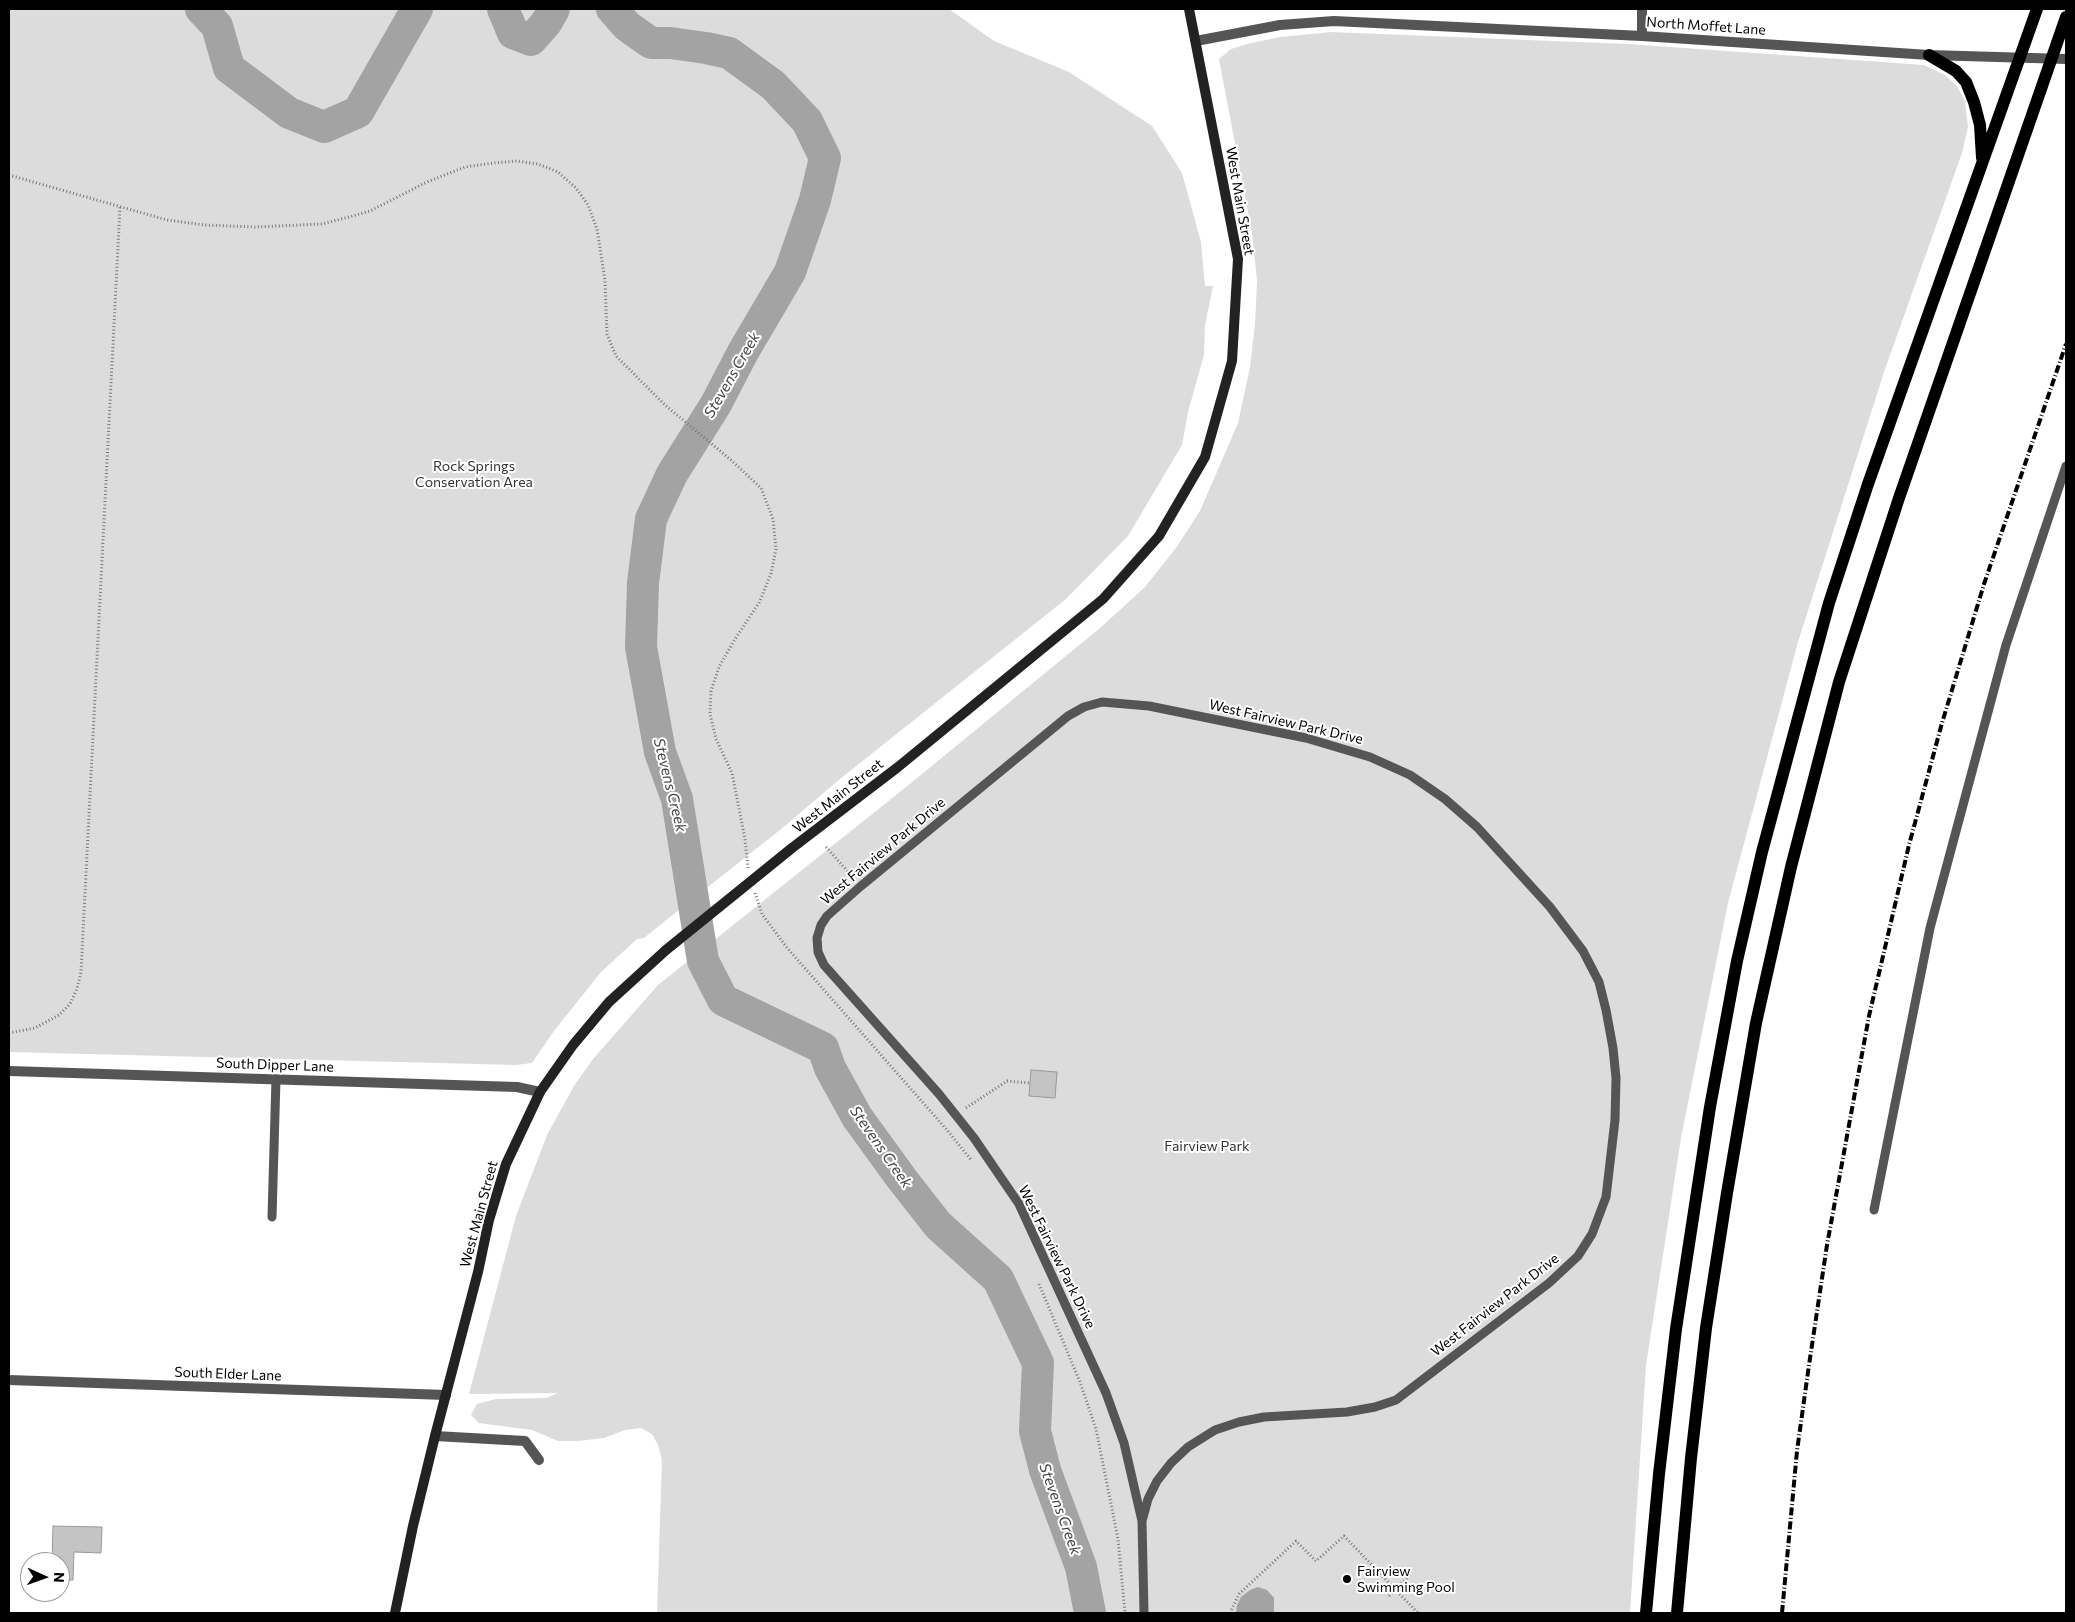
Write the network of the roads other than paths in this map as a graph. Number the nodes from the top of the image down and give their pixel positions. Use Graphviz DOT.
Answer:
graph roads {
  1 [pos="1189,9"];
  2 [pos="1642,9"];
  3 [pos="2037,9"];
  4 [pos="2066,18"];
  5 [pos="1642,36"];
  6 [pos="1196,41"];
  7 [pos="1929,55"];
  8 [pos="2021,58"];
  9 [pos="2051,58"];
  10 [pos="2066,59"];
  11 [pos="1983,163"];
  12 [pos="2066,466"];
  13 [pos="9,1071"];
  14 [pos="276,1079"];
  15 [pos="540,1092"];
  16 [pos="1874,1210"];
  17 [pos="272,1217"];
  18 [pos="9,1380"];
  19 [pos="446,1396"];
  20 [pos="435,1436"];
  21 [pos="540,1460"];
  22 [pos="1142,1521"];
  23 [pos="395,1613"];
  24 [pos="1144,1613"];
  25 [pos="1646,1613"];
  26 [pos="1677,1613"];
  1 -- 6 [label="street, West Main Street"];
  2 -- 5 [label="street"];
  3 -- 8 [label="main road"];
  4 -- 9 [label="main road"];
  5 -- 6 [label="street, North Moffet Lane"];
  5 -- 7 [label="street, North Moffet Lane"];
  6 -- 15 [label="street, West Main Street"];
  7 -- 8 [label="street, North Moffet Lane"];
  7 -- 11 [label="main road"];
  8 -- 9 [label="street, North Moffet Lane"];
  8 -- 11 [label="main road"];
  9 -- 10 [label="street, North Moffet Lane"];
  9 -- 26 [label="main road"];
  11 -- 25 [label="main road"];
  12 -- 16 [label="lane"];
  13 -- 14 [label="street, South Dipper Lane"];
  14 -- 15 [label="street, South Dipper Lane"];
  14 -- 17 [label="lane"];
  15 -- 19 [label="street, West Main Street"];
  18 -- 19 [label="street, South Elder Lane"];
  19 -- 20 [label="street, West Main Street"];
  20 -- 21 [label="street"];
  20 -- 23 [label="street, West Main Street"];
  22 -- 22 [label="lane, West Fairview Park Drive"];
  22 -- 24 [label="lane, West Fairview Park Drive"];
}
